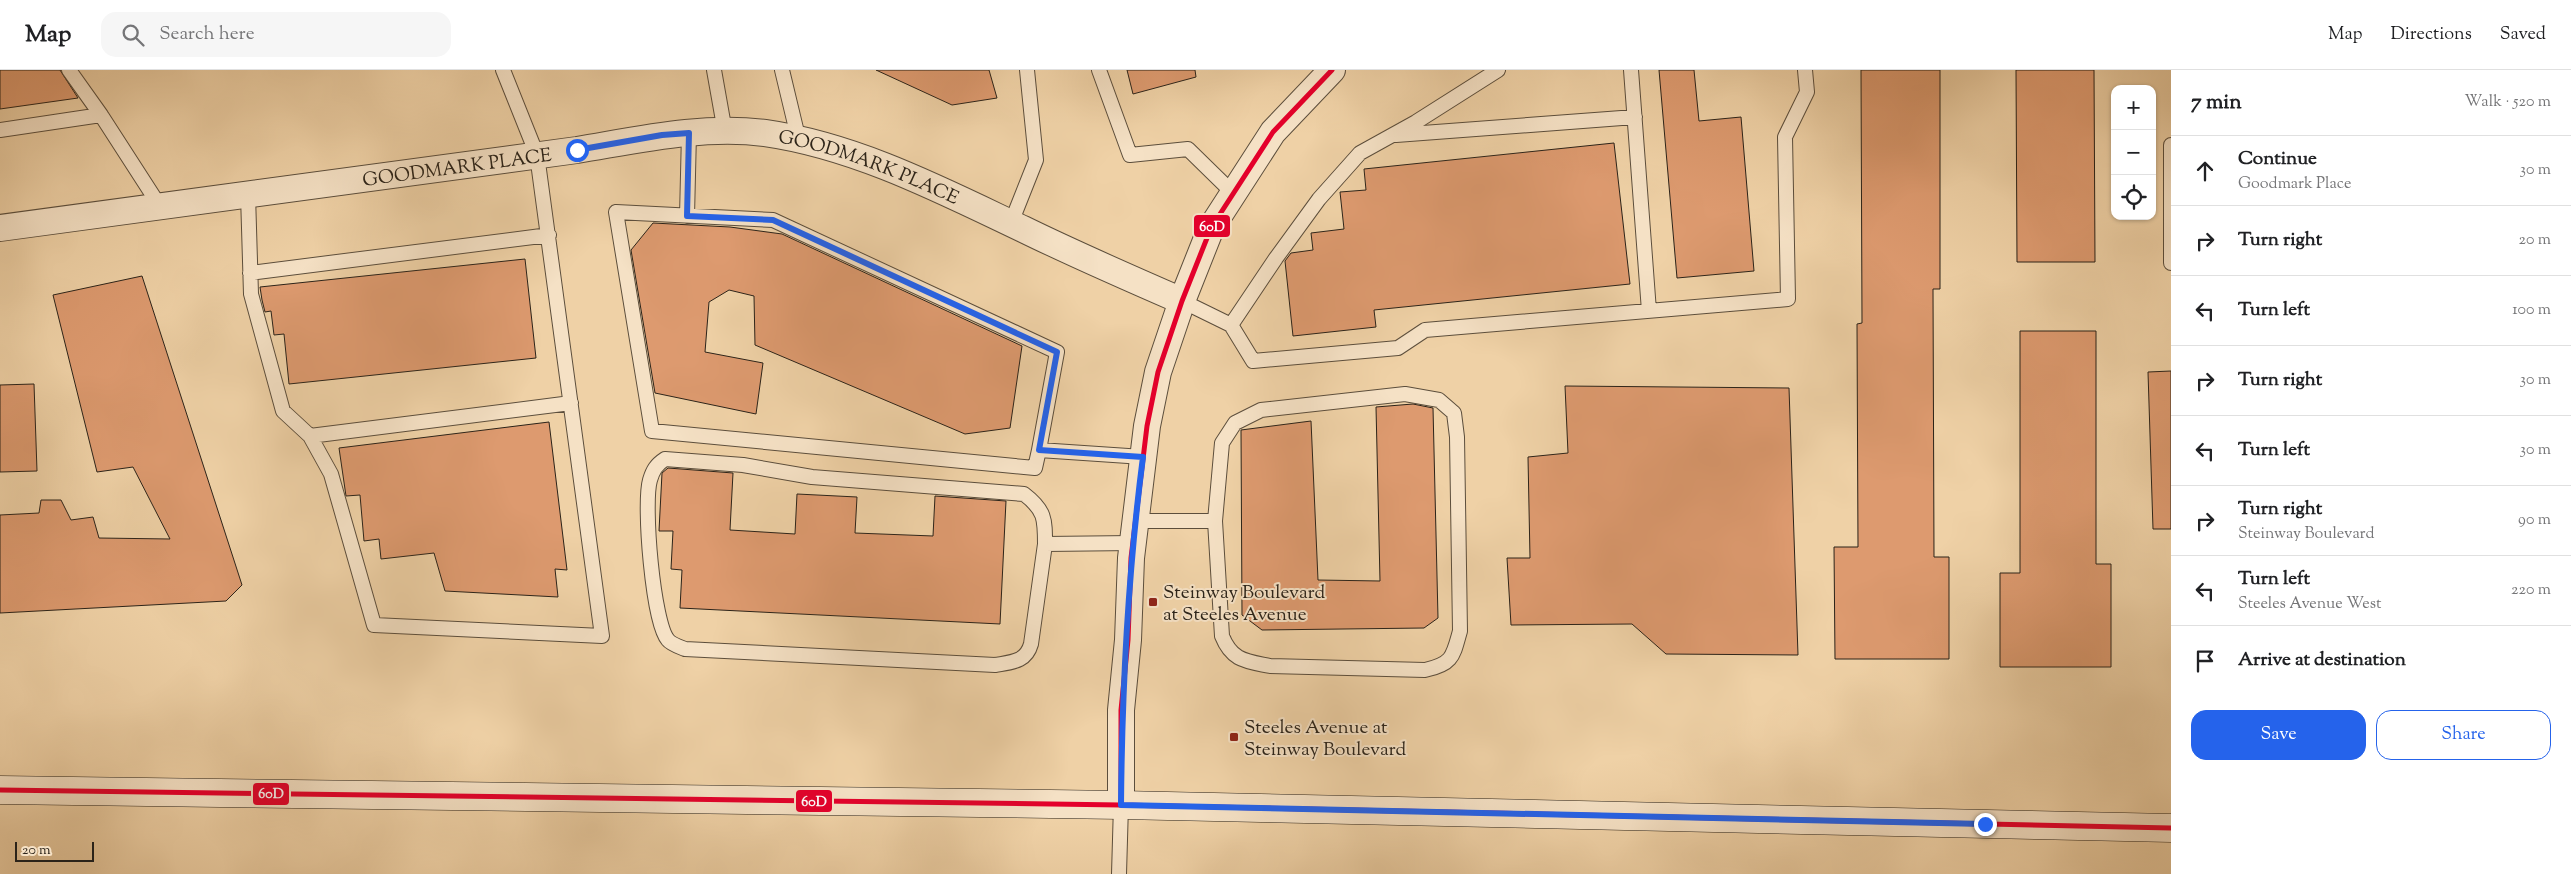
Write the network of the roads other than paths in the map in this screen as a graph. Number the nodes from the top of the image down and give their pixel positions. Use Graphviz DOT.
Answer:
graph roads {
  1 [pos="70,70"];
  2 [pos="502,70"];
  3 [pos="714,70"];
  4 [pos="782,70"];
  5 [pos="1027,70"];
  6 [pos="1099,70"];
  7 [pos="1332,70"];
  8 [pos="1498,70"];
  9 [pos="1631,70"];
  10 [pos="1805,70"];
  11 [pos="101,115"];
  12 [pos="1635,118"];
  13 [pos="0,130"];
  14 [pos="725,132"];
  15 [pos="689,133"];
  16 [pos="1393,135"];
  17 [pos="799,141"];
  18 [pos="2171,145"];
  19 [pos="537,155"];
  20 [pos="1234,194"];
  21 [pos="248,195"];
  22 [pos="161,208"];
  23 [pos="687,216"];
  24 [pos="1011,223"];
  25 [pos="0,228"];
  26 [pos="549,235"];
  27 [pos="2171,263"];
  28 [pos="250,272"];
  29 [pos="1182,301"];
  30 [pos="1649,311"];
  31 [pos="1231,325"];
  32 [pos="571,403"];
  33 [pos="310,436"];
  34 [pos="1039,450"];
  35 [pos="1143,457"];
  36 [pos="1215,521"];
  37 [pos="1134,532"];
  38 [pos="1045,544"];
  39 [pos="0,790"];
  40 [pos="1121,805"];
  41 [pos="2171,828"];
  42 [pos="1119,874"];
  1 -- 11 [label="lane"];
  2 -- 19 [label="lane"];
  3 -- 14 [label="lane"];
  4 -- 17 [label="lane"];
  5 -- 24 [label="lane"];
  6 -- 20 [label="lane"];
  7 -- 20 [label="street"];
  8 -- 16 [label="lane"];
  9 -- 12 [label="lane"];
  10 -- 30 [label="lane"];
  11 -- 13 [label="lane"];
  11 -- 22 [label="lane"];
  12 -- 16 [label="lane"];
  12 -- 30 [label="lane"];
  14 -- 15 [label="street, GOODMARK PLACE"];
  14 -- 17 [label="street, GOODMARK PLACE"];
  15 -- 19 [label="street, GOODMARK PLACE"];
  15 -- 23 [label="lane"];
  16 -- 31 [label="lane"];
  17 -- 24 [label="street, GOODMARK PLACE"];
  18 -- 27 [label="lane"];
  19 -- 21 [label="street, GOODMARK PLACE"];
  19 -- 26 [label="lane"];
  20 -- 29 [label="street"];
  21 -- 22 [label="street, GOODMARK PLACE"];
  21 -- 28 [label="lane"];
  22 -- 25 [label="street, GOODMARK PLACE"];
  23 -- 34 [label="lane"];
  23 -- 34 [label="lane"];
  24 -- 29 [label="street, GOODMARK PLACE"];
  26 -- 28 [label="lane"];
  26 -- 32 [label="lane"];
  28 -- 33 [label="lane"];
  29 -- 31 [label="lane"];
  29 -- 35 [label="street"];
  30 -- 31 [label="lane"];
  32 -- 33 [label="lane"];
  32 -- 33 [label="lane"];
  34 -- 35 [label="lane"];
  35 -- 37 [label="street"];
  36 -- 36 [label="lane"];
  36 -- 37 [label="lane"];
  37 -- 38 [label="lane"];
  37 -- 40 [label="street"];
  38 -- 38 [label="lane"];
  39 -- 40 [label="main road"];
  40 -- 41 [label="main road"];
  40 -- 42 [label="lane"];
}
